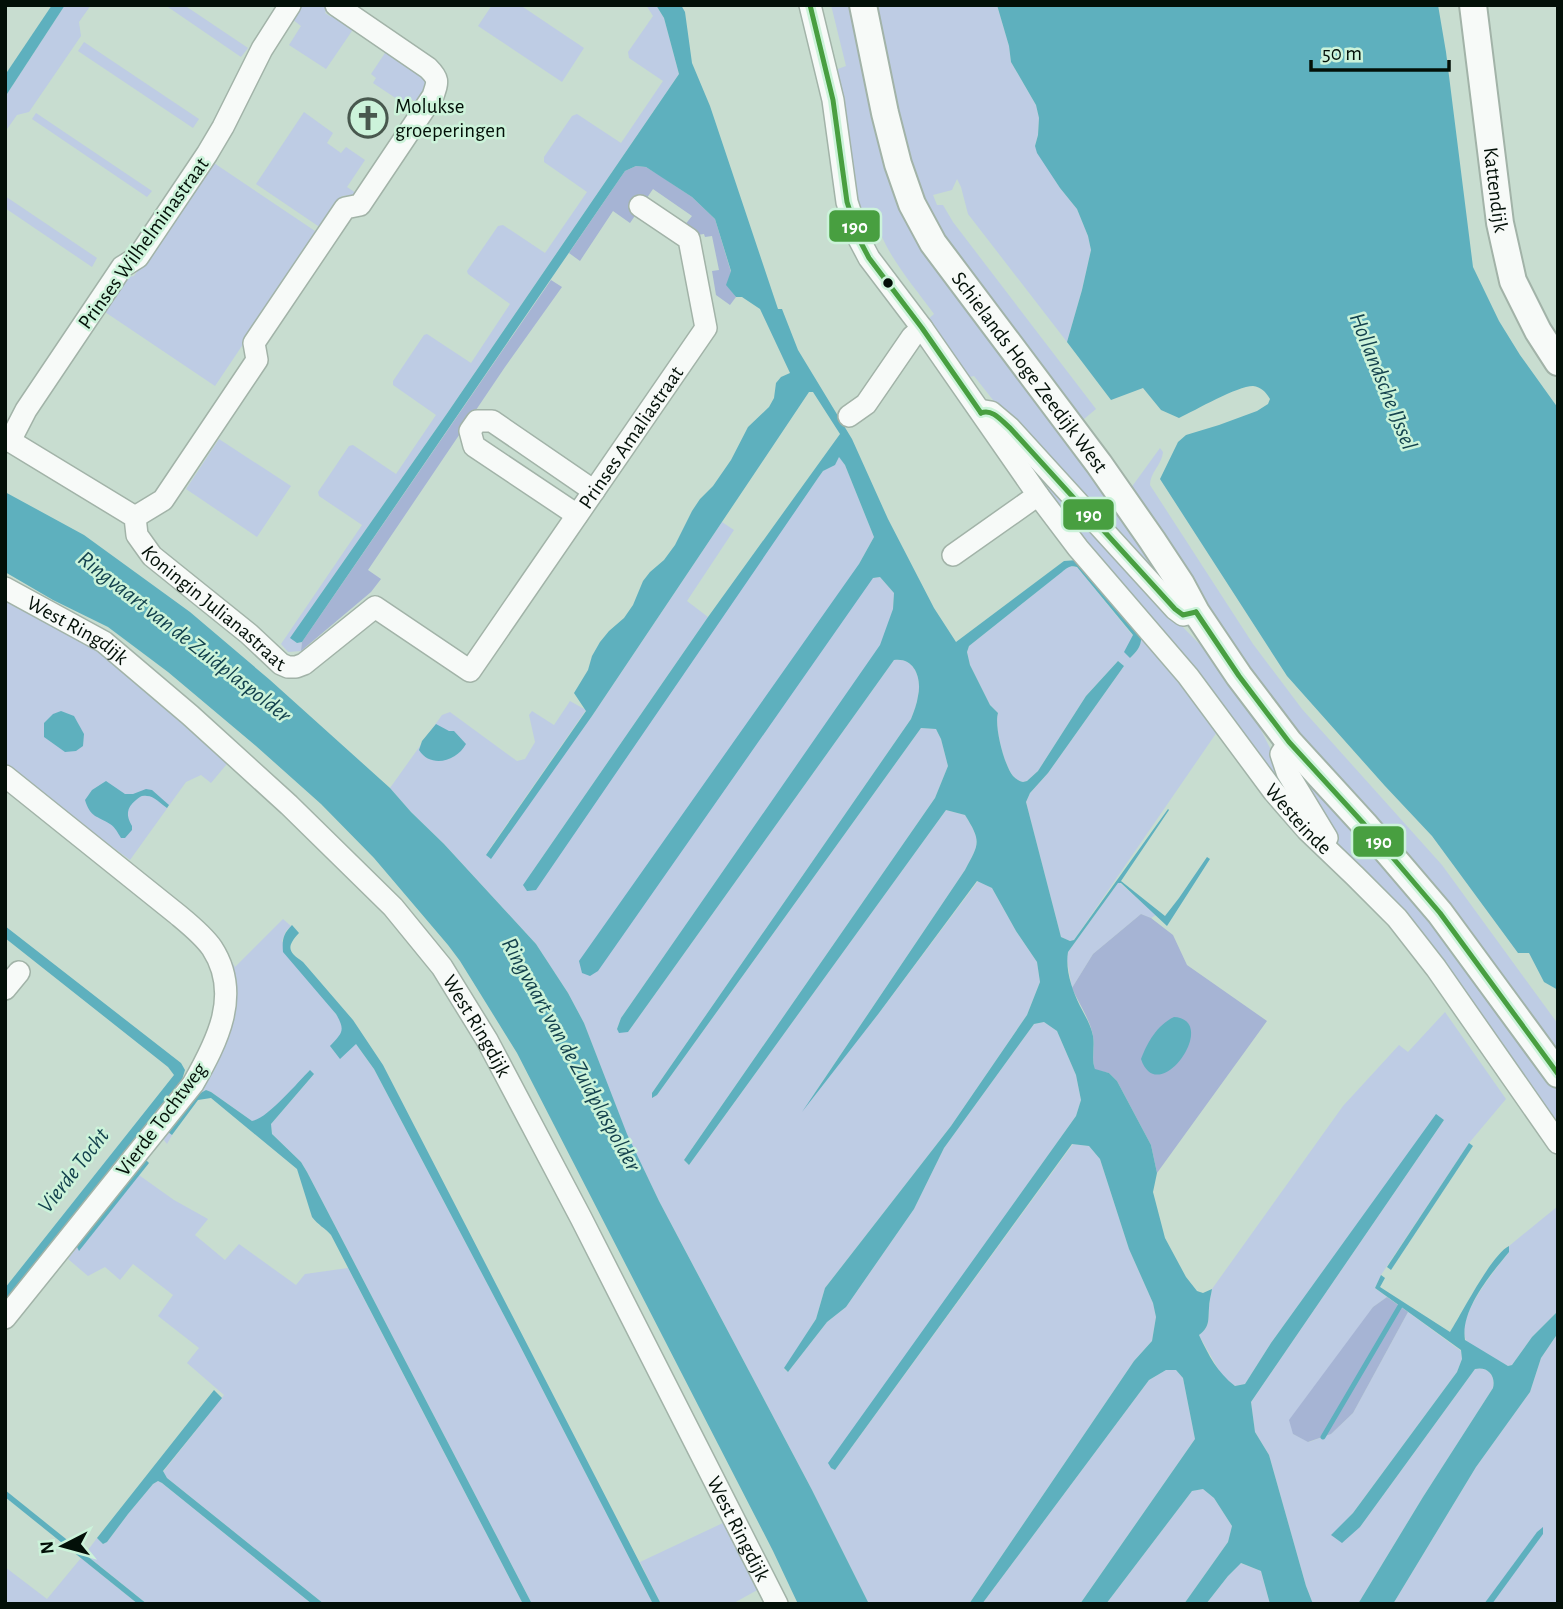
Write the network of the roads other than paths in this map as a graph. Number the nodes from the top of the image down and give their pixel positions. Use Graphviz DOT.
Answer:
graph roads {
  1 [pos="290,5"];
  2 [pos="336,5"];
  3 [pos="810,5"];
  4 [pos="863,5"];
  5 [pos="1473,5"];
  6 [pos="640,206"];
  7 [pos="922,328"];
  8 [pos="1558,362"];
  9 [pos="981,413"];
  10 [pos="849,416"];
  11 [pos="8,441"];
  12 [pos="594,491"];
  13 [pos="1038,495"];
  14 [pos="577,515"];
  15 [pos="135,517"];
  16 [pos="953,555"];
  17 [pos="5,588"];
  18 [pos="1196,612"];
  19 [pos="470,671"];
  20 [pos="1289,742"];
  21 [pos="5,776"];
  22 [pos="1328,850"];
  23 [pos="19,972"];
  24 [pos="5,989"];
  25 [pos="1558,1074"];
  26 [pos="1558,1143"];
  27 [pos="5,1318"];
  28 [pos="777,1604"];
  1 -- 11 [label="street, Prinses Wilhelminastraat"];
  2 -- 15 [label="street"];
  3 -- 7 [label="street, Westeinde"];
  4 -- 18 [label="street, Schielands Hoge Zeedijk West"];
  5 -- 8 [label="street, Kattendijk"];
  6 -- 12 [label="street, Prinses Amaliastraat"];
  7 -- 9 [label="street, Westeinde"];
  7 -- 10 [label="street"];
  9 -- 13 [label="street, Westeinde"];
  9 -- 18 [label="street, Westeinde"];
  11 -- 15 [label="street, Koningin Julianastraat"];
  12 -- 14 [label="street, Prinses Amaliastraat"];
  12 -- 14 [label="street"];
  13 -- 16 [label="street"];
  13 -- 22 [label="street, Westeinde"];
  14 -- 19 [label="street, Prinses Amaliastraat"];
  15 -- 19 [label="street, Koningin Julianastraat"];
  17 -- 28 [label="street, West Ringdijk"];
  18 -- 20 [label="street, Schielands Hoge Zeedijk West"];
  20 -- 22 [label="street"];
  20 -- 25 [label="street, Schielands Hoge Zeedijk West"];
  21 -- 27 [label="street, Vierde Tochtweg"];
  22 -- 26 [label="street, Westeinde"];
  23 -- 24 [label="street"];
}
